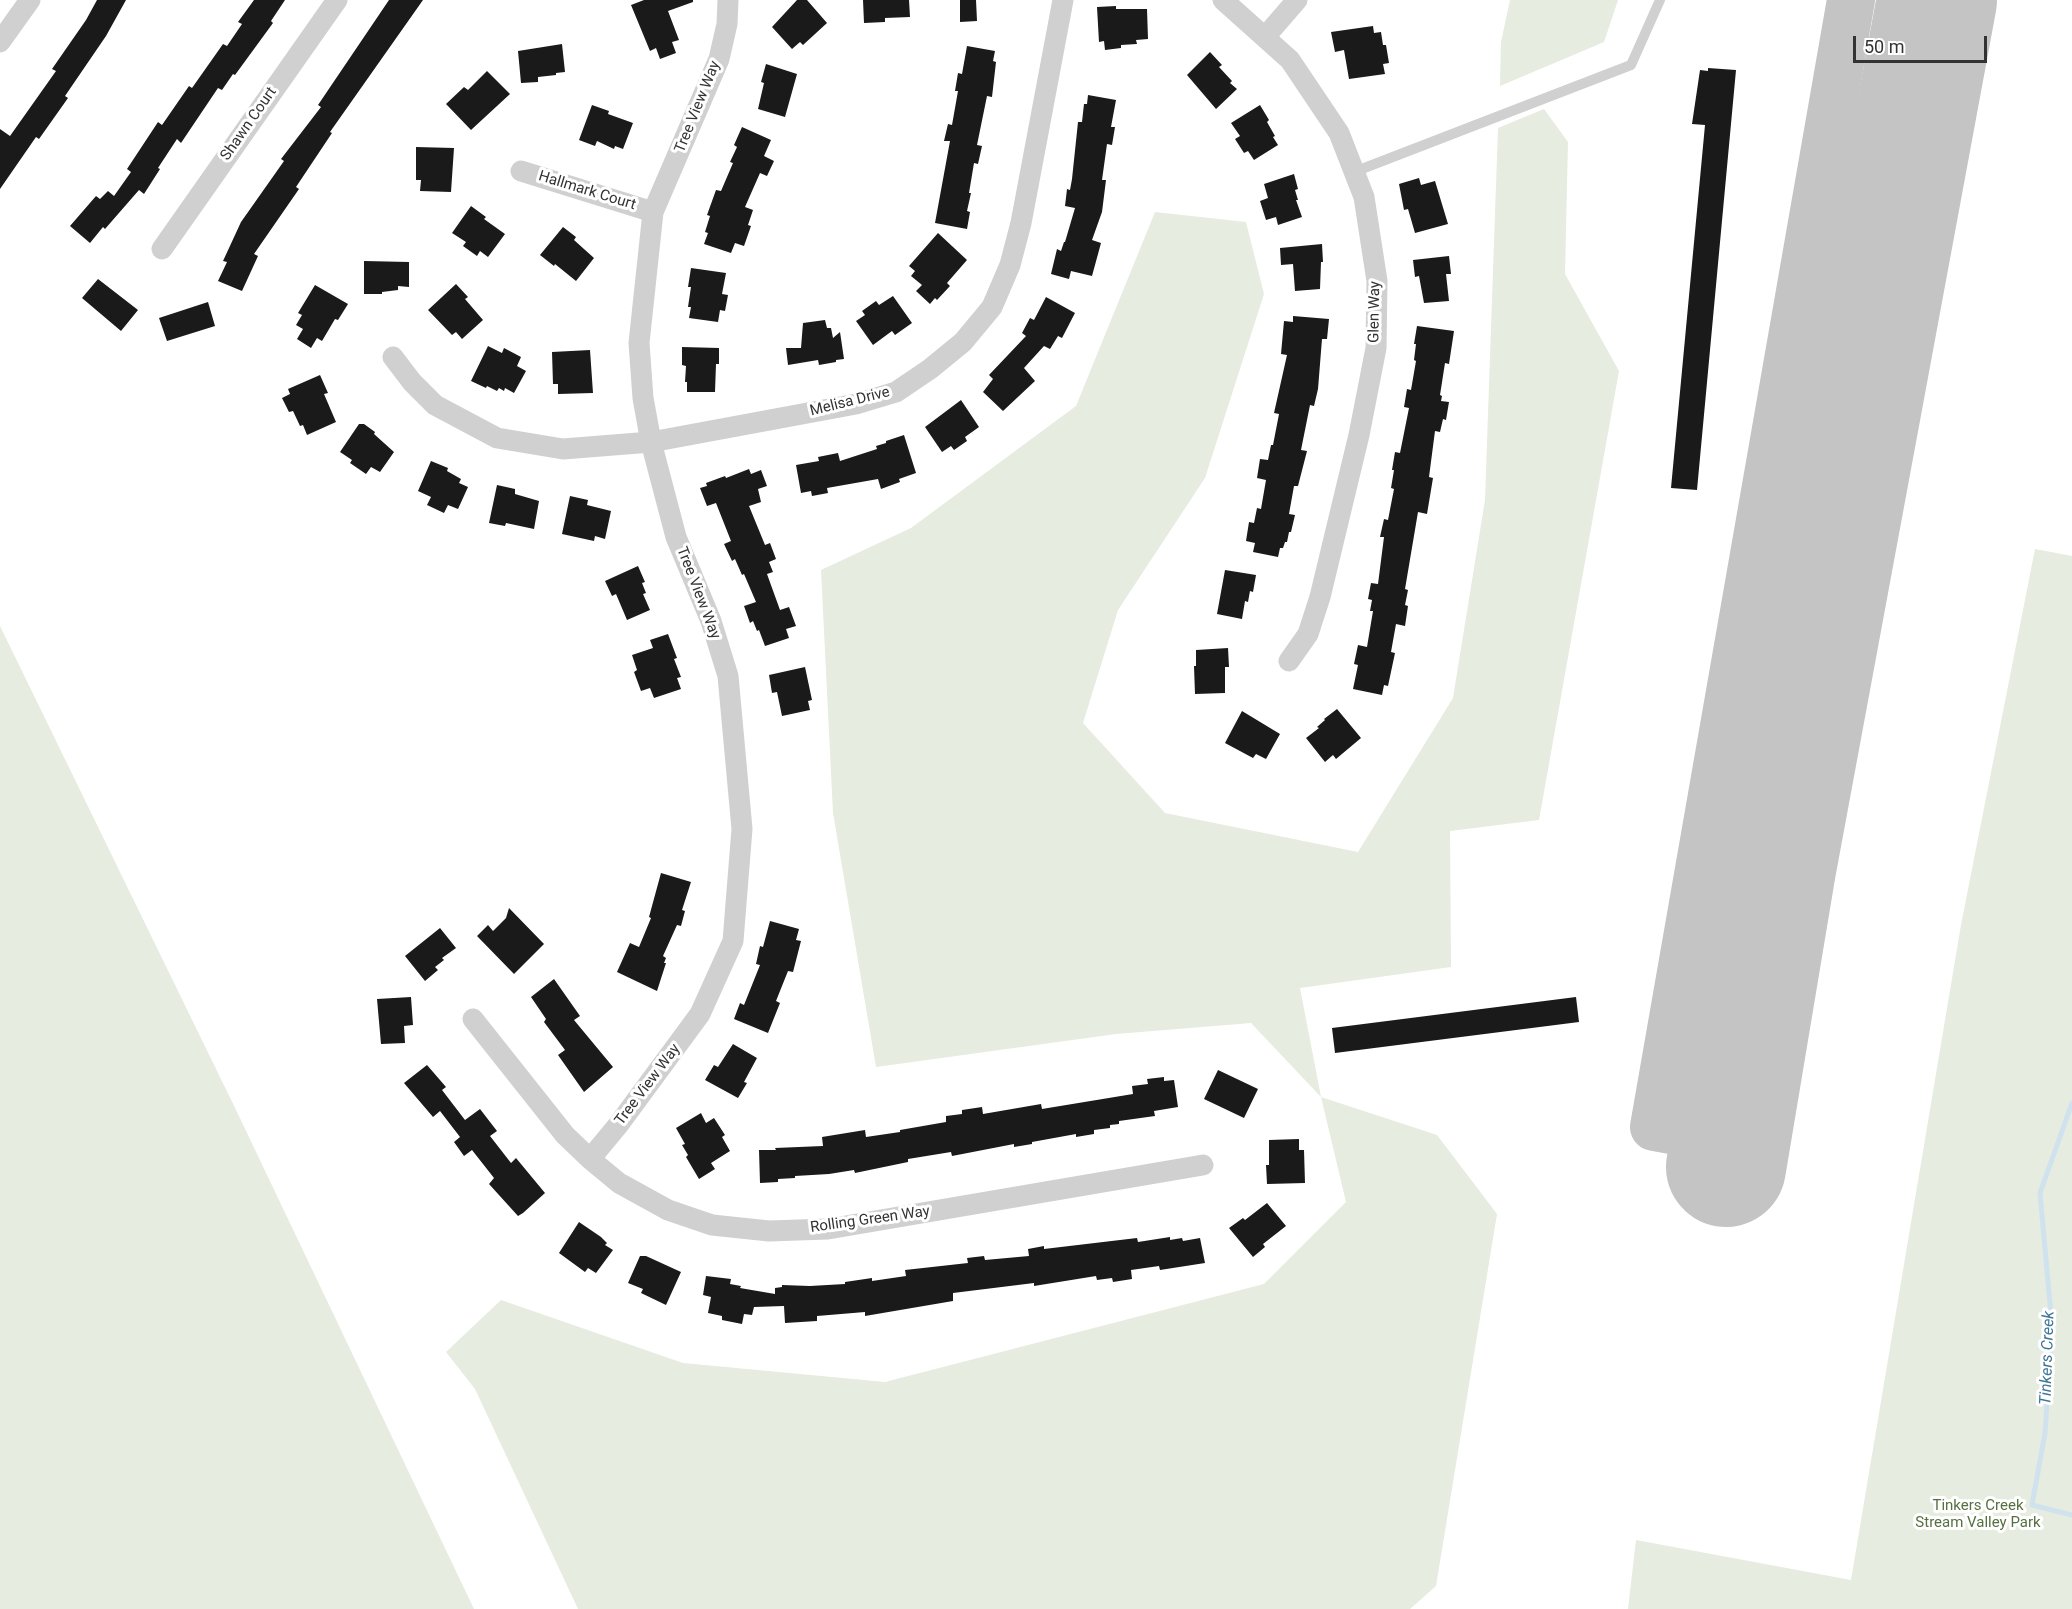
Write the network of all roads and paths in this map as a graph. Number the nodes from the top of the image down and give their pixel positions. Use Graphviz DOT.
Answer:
graph roads {
  1 [pos="30,0"];
  2 [pos="337,0"];
  3 [pos="728,0"];
  4 [pos="1063,0"];
  5 [pos="1223,0"];
  6 [pos="1298,0"];
  7 [pos="1660,0"];
  8 [pos="1265,37"];
  9 [pos="0,42"];
  10 [pos="521,171"];
  11 [pos="1354,172"];
  12 [pos="653,212"];
  13 [pos="162,249"];
  14 [pos="393,357"];
  15 [pos="651,442"];
  16 [pos="1289,661"];
  17 [pos="473,1019"];
  18 [pos="590,1159"];
  19 [pos="1203,1165"];
  1 -- 9 [label="street"];
  2 -- 13 [label="street, Shawn Court"];
  3 -- 12 [label="street, Tree View Way"];
  4 -- 15 [label="street, Melisa Drive"];
  5 -- 8 [label="street, Glen Way"];
  6 -- 8 [label="street"];
  7 -- 11 [label="lane"];
  8 -- 11 [label="street, Glen Way"];
  10 -- 12 [label="street, Hallmark Court"];
  11 -- 16 [label="street, Glen Way"];
  12 -- 15 [label="street, Tree View Way"];
  14 -- 15 [label="street, Melisa Drive"];
  15 -- 18 [label="street, Tree View Way"];
  17 -- 18 [label="street, Rolling Green Way"];
  18 -- 19 [label="street, Rolling Green Way"];
}
